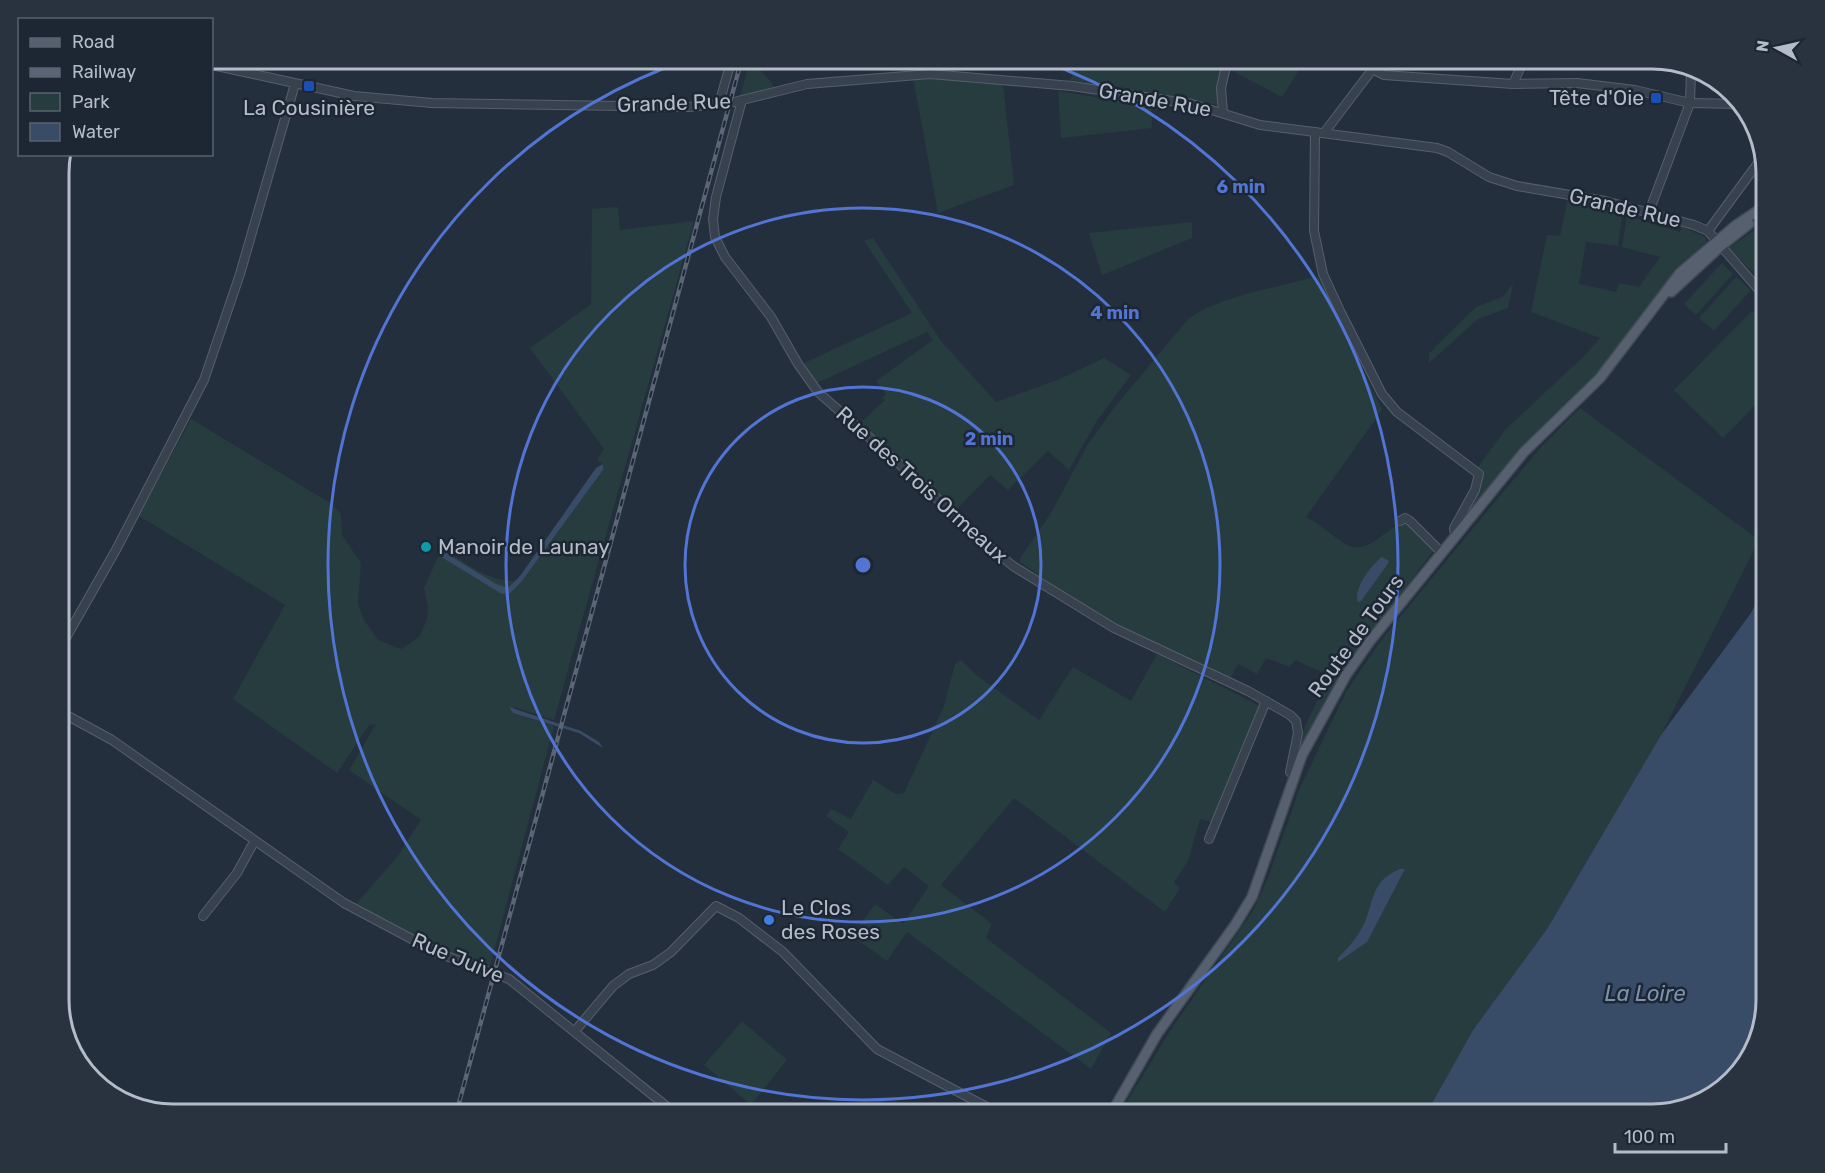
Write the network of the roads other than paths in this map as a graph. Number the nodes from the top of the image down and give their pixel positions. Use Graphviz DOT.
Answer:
graph roads {
  1 [pos="229,69"];
  2 [pos="729,69"];
  3 [pos="1225,69"];
  4 [pos="1520,69"];
  5 [pos="1374,70"];
  6 [pos="1691,76"];
  7 [pos="295,84"];
  8 [pos="1513,84"];
  9 [pos="742,100"];
  10 [pos="1690,103"];
  11 [pos="719,104"];
  12 [pos="1730,104"];
  13 [pos="1223,112"];
  14 [pos="1319,132"];
  15 [pos="1756,166"];
  16 [pos="1648,212"];
  17 [pos="1756,215"];
  18 [pos="1756,218"];
  19 [pos="1708,231"];
  20 [pos="1718,244"];
  21 [pos="1756,284"];
  22 [pos="1400,521"];
  23 [pos="1455,535"];
  24 [pos="1441,552"];
  25 [pos="69,632"];
  26 [pos="1266,701"];
  27 [pos="69,717"];
  28 [pos="1294,776"];
  29 [pos="1209,839"];
  30 [pos="254,842"];
  31 [pos="203,916"];
  32 [pos="575,1031"];
  33 [pos="664,1104"];
  34 [pos="981,1104"];
  35 [pos="1117,1104"];
  1 -- 7 [label="street, Grande Rue"];
  2 -- 11 [label="street"];
  3 -- 13 [label="street"];
  4 -- 8 [label="street"];
  5 -- 8 [label="street"];
  5 -- 14 [label="street"];
  6 -- 10 [label="street"];
  7 -- 11 [label="street, Grande Rue"];
  7 -- 25 [label="street"];
  8 -- 10 [label="street"];
  9 -- 11 [label="street, Grande Rue"];
  9 -- 13 [label="street, Grande Rue"];
  9 -- 26 [label="street, Rue des Trois Ormeaux"];
  10 -- 12 [label="street"];
  10 -- 16 [label="street"];
  13 -- 14 [label="street, Grande Rue"];
  14 -- 16 [label="street, Grande Rue"];
  14 -- 23 [label="street"];
  15 -- 19 [label="street"];
  16 -- 19 [label="street, Grande Rue"];
  17 -- 20 [label="main road, Route de Tours"];
  18 -- 20 [label="main road, Route de Tours"];
  19 -- 20 [label="street, Grande Rue"];
  20 -- 21 [label="street, Grande Rue"];
  20 -- 23 [label="main road, Route de Tours"];
  22 -- 24 [label="street"];
  23 -- 24 [label="main road, Route de Tours"];
  24 -- 28 [label="main road, Route de Tours"];
  26 -- 28 [label="street, Rue des Trois Ormeaux"];
  26 -- 29 [label="street"];
  27 -- 30 [label="street, Rue Juive"];
  28 -- 35 [label="main road, Route de Tours"];
  30 -- 31 [label="street"];
  30 -- 32 [label="street, Rue Juive"];
  32 -- 33 [label="street, Rue Juive"];
  32 -- 34 [label="street"];
}
